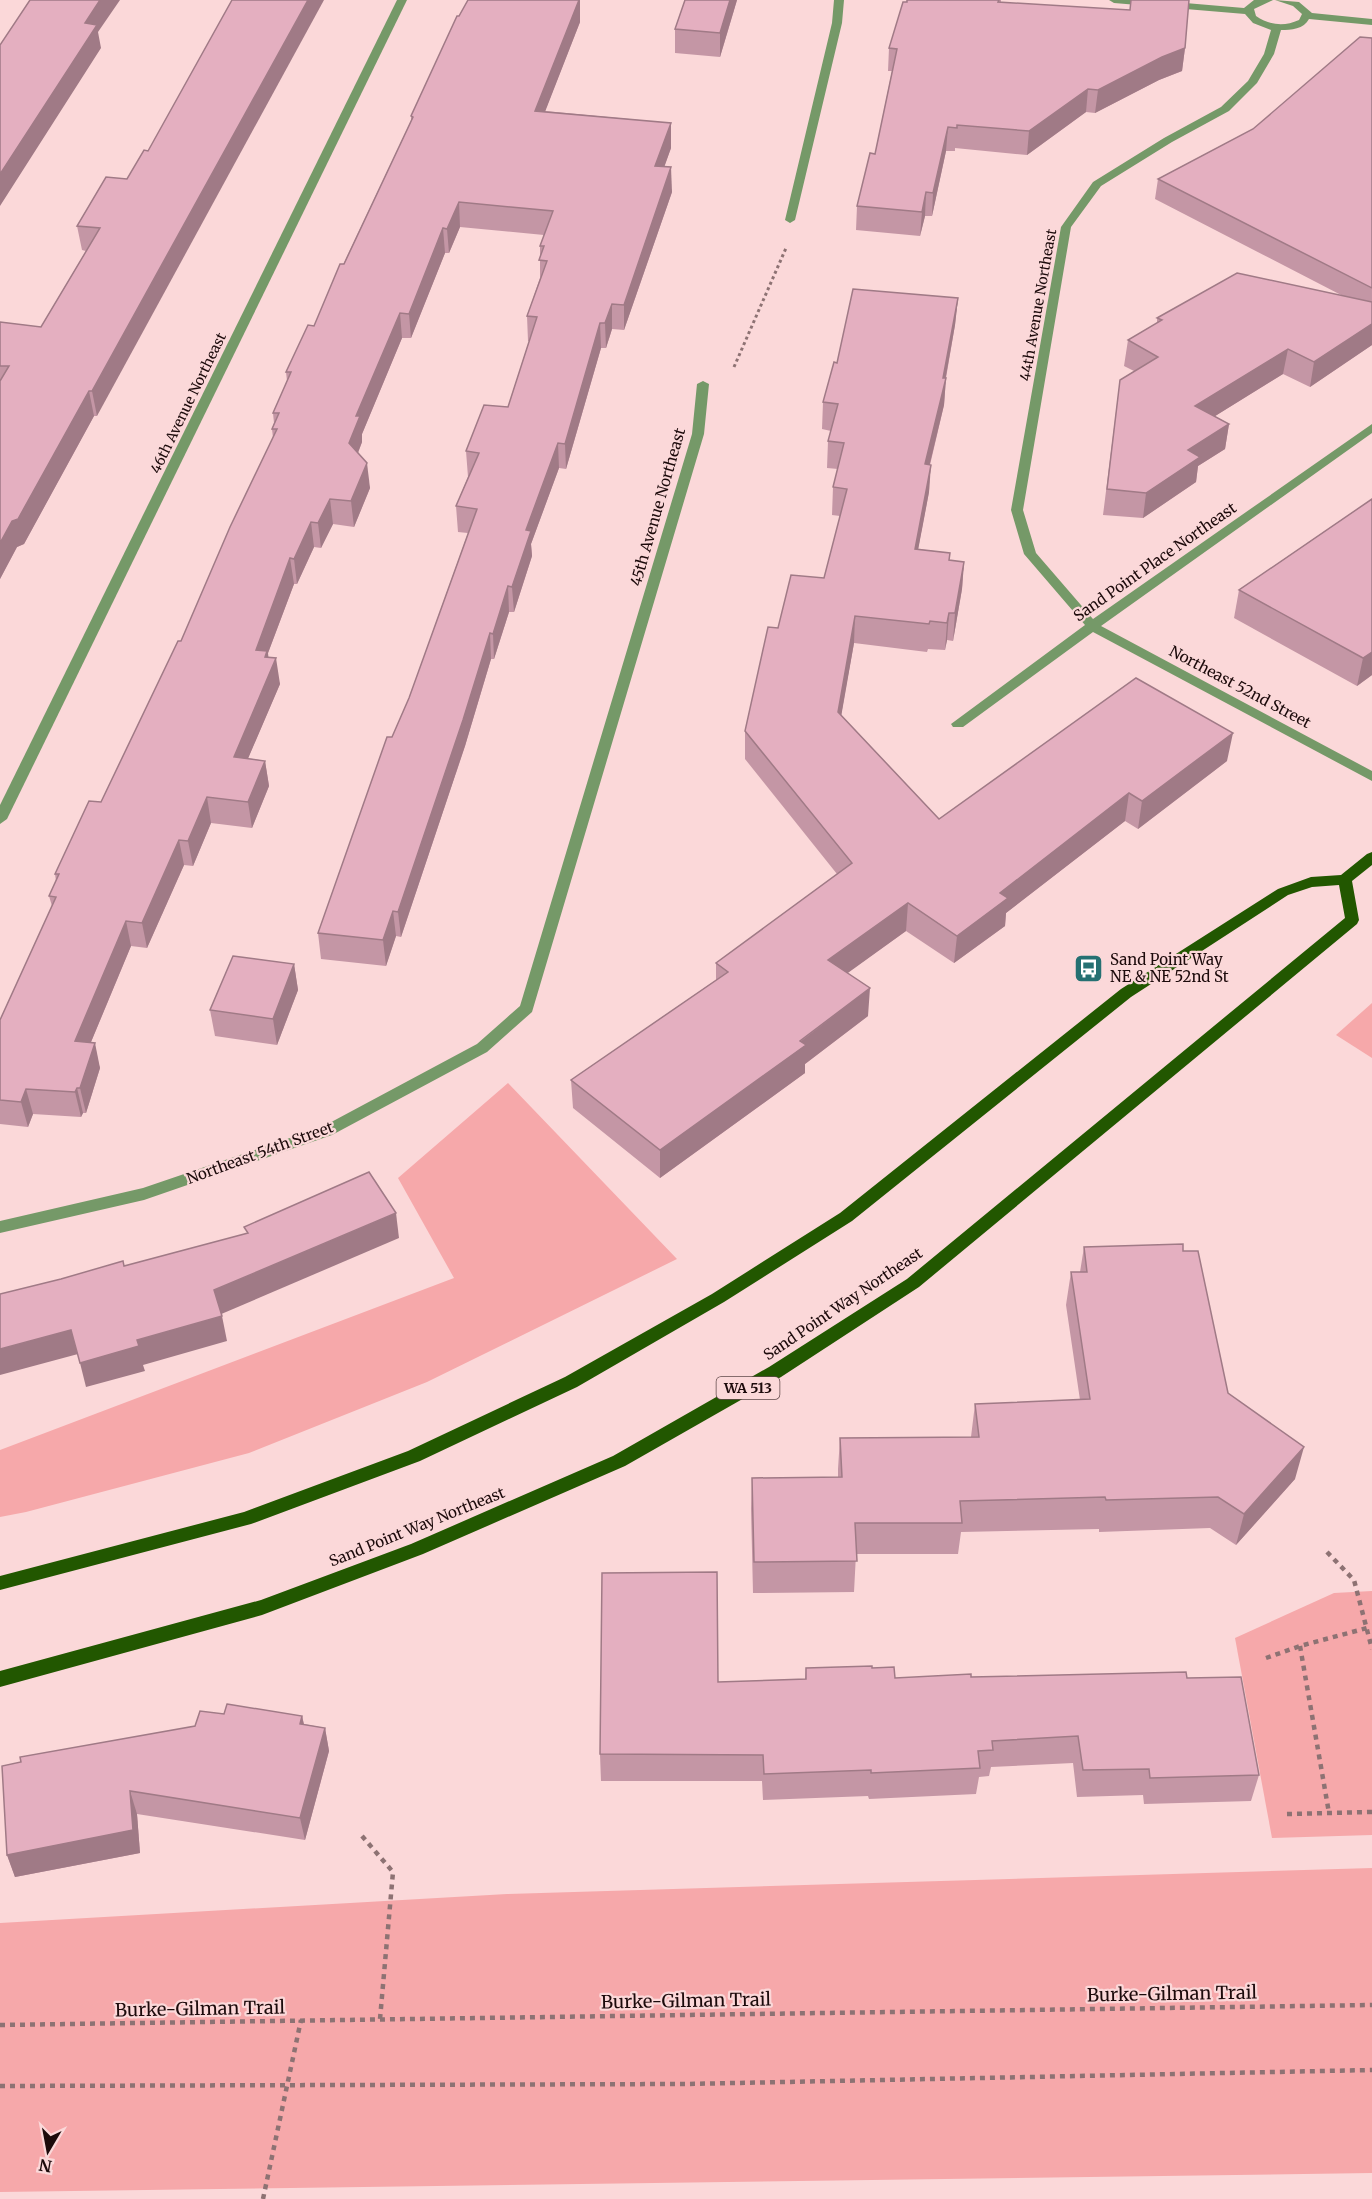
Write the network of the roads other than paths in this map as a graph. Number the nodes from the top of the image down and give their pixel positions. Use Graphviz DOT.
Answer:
graph roads {
  1 [pos="402,0"];
  2 [pos="839,0"];
  3 [pos="1114,0"];
  4 [pos="1268,0"];
  5 [pos="1280,0"];
  6 [pos="1249,11"];
  7 [pos="1307,16"];
  8 [pos="1372,22"];
  9 [pos="1276,27"];
  10 [pos="790,220"];
  11 [pos="703,384"];
  12 [pos="1372,428"];
  13 [pos="1092,626"];
  14 [pos="958,724"];
  15 [pos="1372,777"];
  16 [pos="0,819"];
  17 [pos="1372,857"];
  18 [pos="1345,880"];
  19 [pos="527,1008"];
  20 [pos="0,1227"];
  21 [pos="0,1583"];
  22 [pos="0,1679"];
  1 -- 16 [label="street, 46th Avenue Northeast"];
  2 -- 10 [label="street"];
  3 -- 6 [label="street"];
  4 -- 6 [label="street"];
  5 -- 7 [label="street"];
  6 -- 9 [label="street"];
  7 -- 8 [label="street"];
  7 -- 9 [label="street"];
  9 -- 13 [label="street, 44th Avenue Northeast"];
  11 -- 19 [label="street, 45th Avenue Northeast"];
  12 -- 13 [label="street, Sand Point Place Northeast"];
  13 -- 14 [label="street, Sand Point Place Northeast"];
  13 -- 15 [label="street, Northeast 52nd Street"];
  17 -- 18 [label="main road"];
  18 -- 21 [label="main road"];
  18 -- 22 [label="main road, Sand Point Way Northeast / WA 513"];
  19 -- 20 [label="street, Northeast 54th Street"];
}
